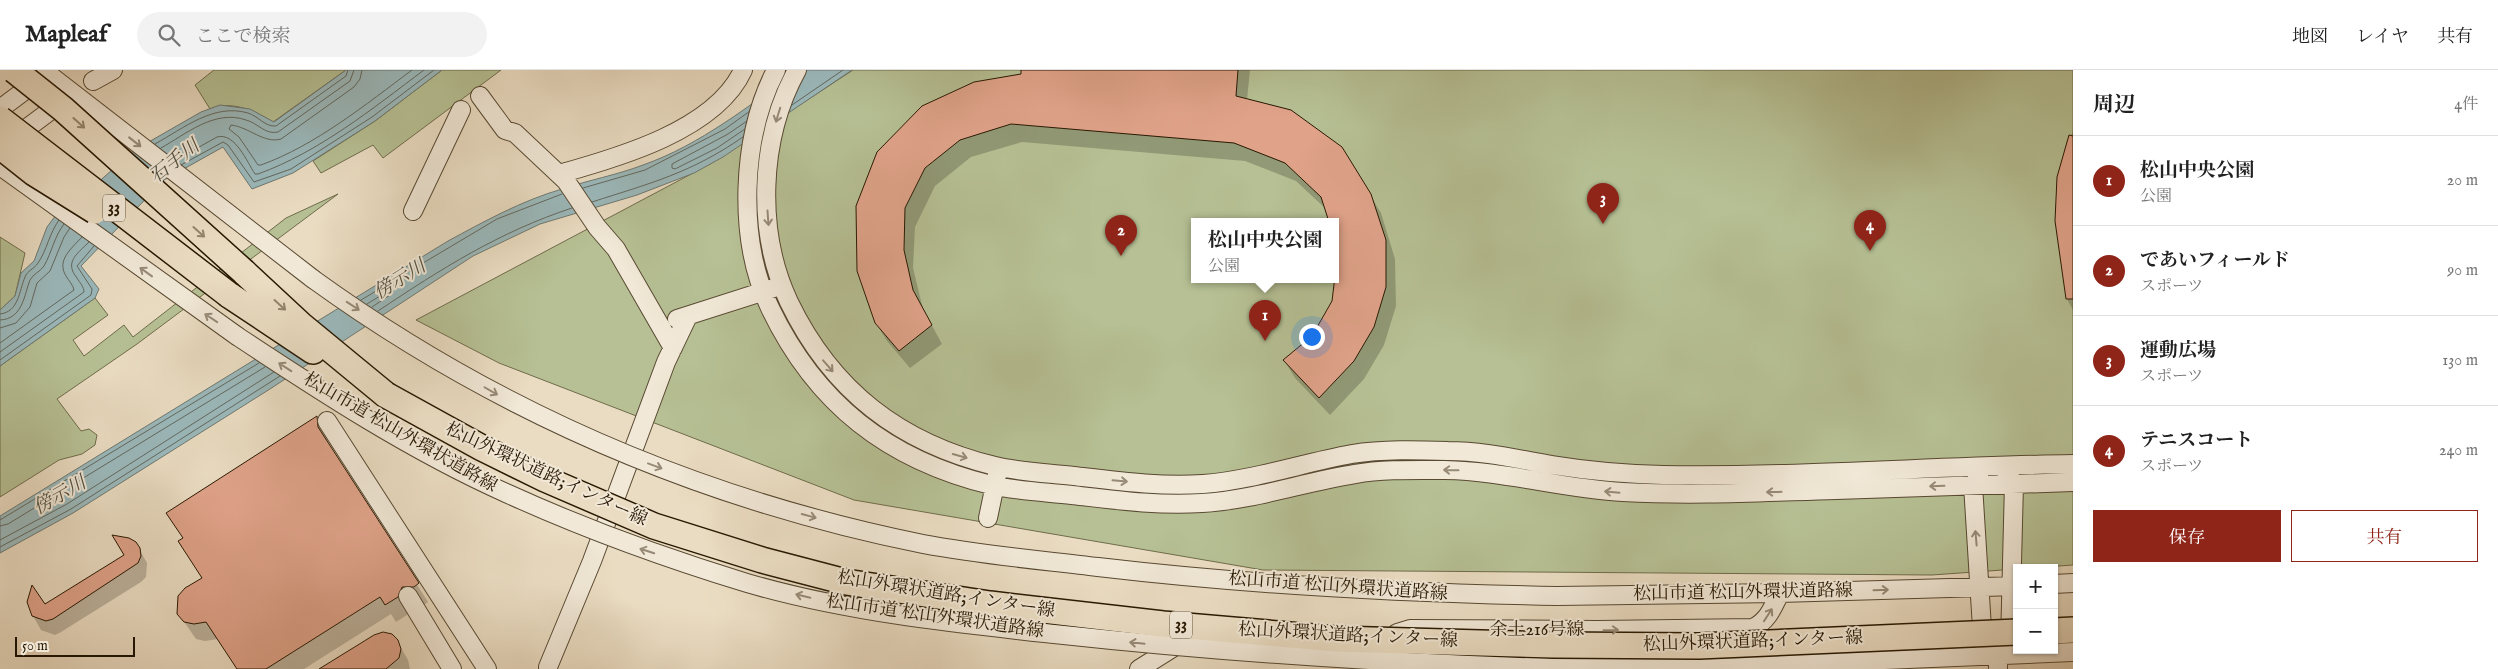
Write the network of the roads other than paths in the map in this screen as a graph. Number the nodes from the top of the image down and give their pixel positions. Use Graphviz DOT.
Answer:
graph roads {
  1 [pos="14,70"];
  2 [pos="113,70"];
  3 [pos="742,70"];
  4 [pos="797,70"];
  5 [pos="42,74"];
  6 [pos="774,74"];
  7 [pos="94,81"];
  8 [pos="480,96"];
  9 [pos="66,99"];
  10 [pos="0,109"];
  11 [pos="461,110"];
  12 [pos="0,119"];
  13 [pos="0,147"];
  14 [pos="5,170"];
  15 [pos="562,177"];
  16 [pos="413,211"];
  17 [pos="781,285"];
  18 [pos="762,291"];
  19 [pos="229,295"];
  20 [pos="688,316"];
  21 [pos="661,324"];
  22 [pos="673,348"];
  23 [pos="386,395"];
  24 [pos="327,421"];
  25 [pos="2073,464"];
  26 [pos="1994,466"];
  27 [pos="999,467"];
  28 [pos="2073,482"];
  29 [pos="2014,483"];
  30 [pos="1973,485"];
  31 [pos="995,486"];
  32 [pos="988,518"];
  33 [pos="2014,564"];
  34 [pos="2073,583"];
  35 [pos="2058,584"];
  36 [pos="1981,586"];
  37 [pos="2013,586"];
  38 [pos="1780,593"];
  39 [pos="408,596"];
  40 [pos="2013,600"];
  41 [pos="2073,630"];
  42 [pos="2058,631"];
  43 [pos="2013,632"];
  44 [pos="2073,652"];
  45 [pos="1998,662"];
  46 [pos="548,667"];
  47 [pos="1553,668"];
  48 [pos="1742,668"];
  49 [pos="452,669"];
  50 [pos="487,669"];
  51 [pos="1139,669"];
  1 -- 23 [label="highway, 33, one-way, bridge"];
  2 -- 7 [label="street"];
  3 -- 15 [label="street"];
  4 -- 17 [label="street, one-way"];
  5 -- 10 [label="street"];
  5 -- 38 [label="street, 松山市道 松山外環状道路線, one-way, bridge"];
  6 -- 18 [label="street"];
  8 -- 15 [label="street"];
  9 -- 13 [label="street"];
  11 -- 16 [label="street"];
  12 -- 19 [label="highway, 松山外環状道路;インター線 / 33, bridge"];
  13 -- 19 [label="highway, bridge"];
  47 -- 14 [label="street, 松山市道 松山外環状道路線, one-way, bridge"];
  15 -- 21 [label="street"];
  17 -- 18 [label="street"];
  17 -- 27 [label="street, one-way"];
  18 -- 20 [label="street"];
  18 -- 31 [label="street"];
  19 -- 23 [label="highway, 松山外環状道路;インター線 / 33"];
  20 -- 21 [label="street"];
  20 -- 22 [label="street"];
  21 -- 22 [label="street"];
  22 -- 46 [label="street"];
  23 -- 43 [label="highway, 松山外環状道路;インター線 / 33, bridge"];
  24 -- 50 [label="street"];
  25 -- 26 [label="street"];
  27 -- 26 [label="street, one-way"];
  26 -- 29 [label="street"];
  26 -- 30 [label="street"];
  27 -- 31 [label="street"];
  28 -- 29 [label="street"];
  29 -- 30 [label="street"];
  29 -- 33 [label="street"];
  30 -- 31 [label="street, one-way"];
  36 -- 30 [label="street, one-way"];
  31 -- 32 [label="street"];
  34 -- 35 [label="street"];
  36 -- 37 [label="street, 松山市道 松山外環状道路線"];
  38 -- 36 [label="street, 松山市道 松山外環状道路線, one-way"];
  36 -- 45 [label="street"];
  51 -- 38 [label="street, 余土216号線, one-way"];
  39 -- 49 [label="street"];
  40 -- 45 [label="street"];
  41 -- 42 [label="highway"];
  44 -- 45 [label="street, 松山市道 松山外環状道路線"];
  45 -- 48 [label="street, 松山市道 松山外環状道路線"];
  47 -- 48 [label="street, 松山市道 松山外環状道路線"];
}
